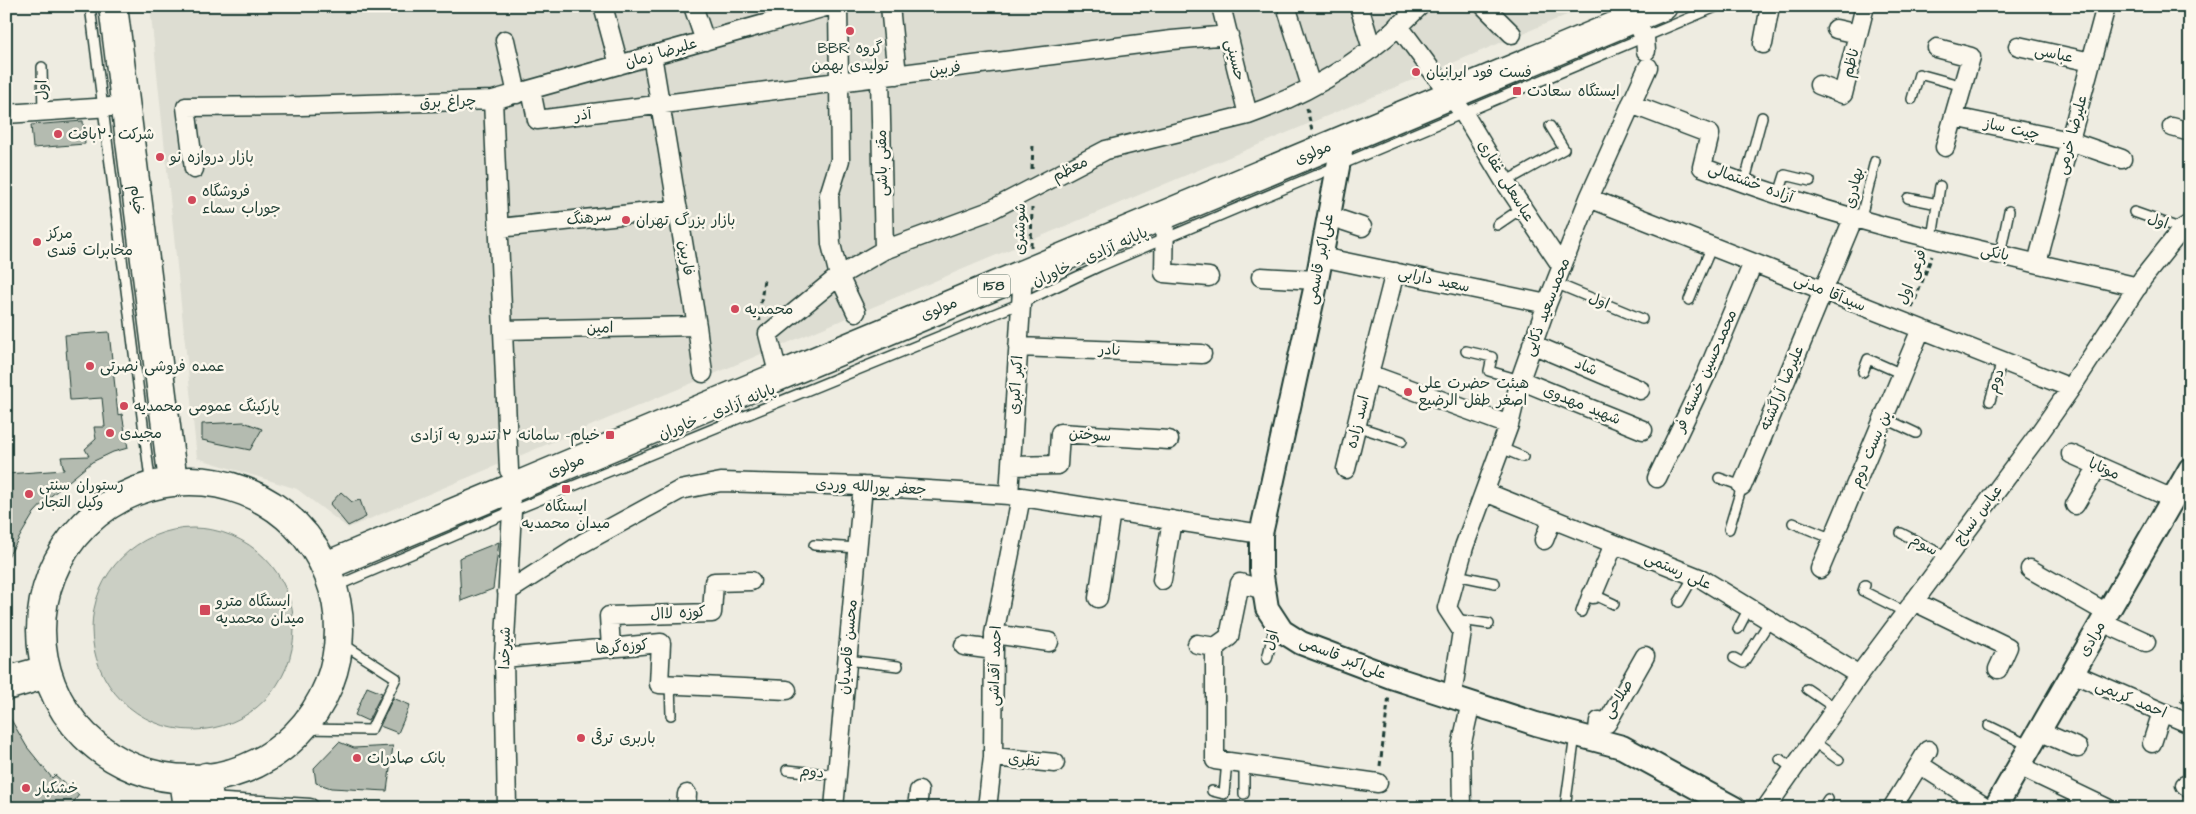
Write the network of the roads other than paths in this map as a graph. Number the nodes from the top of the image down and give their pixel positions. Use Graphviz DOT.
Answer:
graph roads {
  1 [pos="90,6"];
  2 [pos="113,6"];
  3 [pos="603,6"];
  4 [pos="693,6"];
  5 [pos="829,6"];
  6 [pos="838,6"];
  7 [pos="890,6"];
  8 [pos="1221,6"];
  9 [pos="1359,6"];
  10 [pos="1420,6"];
  11 [pos="1484,6"];
  12 [pos="1663,6"];
  13 [pos="1718,6"];
  14 [pos="1770,6"];
  15 [pos="1865,6"];
  16 [pos="2106,6"];
  17 [pos="1288,12"];
  18 [pos="1398,25"];
  19 [pos="1836,29"];
  20 [pos="1512,34"];
  21 [pos="1858,34"];
  22 [pos="1229,35"];
  23 [pos="505,40"];
  24 [pos="705,41"];
  25 [pos="1643,43"];
  26 [pos="1762,44"];
  27 [pos="2018,46"];
  28 [pos="1937,48"];
  29 [pos="1372,49"];
  30 [pos="652,55"];
  31 [pos="2091,62"];
  32 [pos="619,65"];
  33 [pos="42,67"];
  34 [pos="888,76"];
  35 [pos="839,82"];
  36 [pos="1819,85"];
  37 [pos="1963,86"];
  38 [pos="1307,88"];
  39 [pos="524,92"];
  40 [pos="1912,98"];
  41 [pos="493,100"];
  42 [pos="1458,104"];
  43 [pos="1630,104"];
  44 [pos="661,106"];
  45 [pos="114,107"];
  46 [pos="43,113"];
  47 [pos="6,114"];
  48 [pos="1248,115"];
  49 [pos="1762,117"];
  50 [pos="1954,117"];
  51 [pos="1550,126"];
  52 [pos="2172,127"];
  53 [pos="2190,132"];
  54 [pos="2070,141"];
  55 [pos="1945,146"];
  56 [pos="1333,152"];
  57 [pos="2122,159"];
  58 [pos="1875,161"];
  59 [pos="194,169"];
  60 [pos="1810,181"];
  61 [pos="1505,182"];
  62 [pos="1744,184"];
  63 [pos="1940,186"];
  64 [pos="1779,194"];
  65 [pos="1589,198"];
  66 [pos="1908,198"];
  67 [pos="1938,204"];
  68 [pos="1522,208"];
  69 [pos="678,209"];
  70 [pos="2009,211"];
  71 [pos="2134,212"];
  72 [pos="1329,216"];
  73 [pos="1857,220"];
  74 [pos="1497,225"];
  75 [pos="2186,226"];
  76 [pos="1165,227"];
  77 [pos="1362,227"];
  78 [pos="499,228"];
  79 [pos="1935,239"];
  80 [pos="1712,246"];
  81 [pos="884,250"];
  82 [pos="2000,254"];
  83 [pos="1321,257"];
  84 [pos="1754,263"];
  85 [pos="2037,263"];
  86 [pos="1027,272"];
  87 [pos="1395,272"];
  88 [pos="1558,275"];
  89 [pos="839,276"];
  90 [pos="1209,277"];
  91 [pos="1261,277"];
  92 [pos="1317,280"];
  93 [pos="2138,287"];
  94 [pos="1823,290"];
  95 [pos="1689,300"];
  96 [pos="1021,303"];
  97 [pos="1547,304"];
  98 [pos="856,312"];
  99 [pos="1642,319"];
  100 [pos="697,326"];
  101 [pos="1914,326"];
  102 [pos="503,330"];
  103 [pos="1532,344"];
  104 [pos="1018,347"];
  105 [pos="1466,351"];
  106 [pos="1202,354"];
  107 [pos="2002,361"];
  108 [pos="1863,372"];
  109 [pos="703,373"];
  110 [pos="1369,374"];
  111 [pos="1902,374"];
  112 [pos="780,377"];
  113 [pos="1520,380"];
  114 [pos="2072,388"];
  115 [pos="1640,390"];
  116 [pos="1990,401"];
  117 [pos="1884,418"];
  118 [pos="1510,425"];
  119 [pos="1356,426"];
  120 [pos="1643,430"];
  121 [pos="1916,433"];
  122 [pos="1169,440"];
  123 [pos="1402,441"];
  124 [pos="1501,448"];
  125 [pos="2072,454"];
  126 [pos="1523,457"];
  127 [pos="1011,466"];
  128 [pos="2098,466"];
  129 [pos="1346,469"];
  130 [pos="2190,470"];
  131 [pos="1657,478"];
  132 [pos="1719,478"];
  133 [pos="162,484"];
  134 [pos="863,486"];
  135 [pos="1742,486"];
  136 [pos="510,490"];
  137 [pos="1484,492"];
  138 [pos="1015,496"];
  139 [pos="2172,500"];
  140 [pos="2076,505"];
  141 [pos="1110,511"];
  142 [pos="1552,519"];
  143 [pos="1172,520"];
  144 [pos="1793,523"];
  145 [pos="1729,529"];
  146 [pos="1901,533"];
  147 [pos="1261,534"];
  148 [pos="1544,540"];
  149 [pos="1832,540"];
  150 [pos="1614,544"];
  151 [pos="814,545"];
  152 [pos="857,548"];
  153 [pos="1946,557"];
  154 [pos="1820,569"];
  155 [pos="2030,569"];
  156 [pos="1456,575"];
  157 [pos="330,576"];
  158 [pos="1694,576"];
  159 [pos="1162,580"];
  160 [pos="751,582"];
  161 [pos="1495,583"];
  162 [pos="1865,585"];
  163 [pos="1264,590"];
  164 [pos="507,592"];
  165 [pos="1593,594"];
  166 [pos="1098,598"];
  167 [pos="1679,602"];
  168 [pos="1614,604"];
  169 [pos="1909,607"];
  170 [pos="1749,608"];
  171 [pos="1581,612"];
  172 [pos="2104,617"];
  173 [pos="1454,619"];
  174 [pos="1770,621"];
  175 [pos="1276,622"];
  176 [pos="1489,624"];
  177 [pos="1738,629"];
  178 [pos="340,642"];
  179 [pos="994,642"];
  180 [pos="1050,642"];
  181 [pos="2146,642"];
  182 [pos="1197,644"];
  183 [pos="964,646"];
  184 [pos="1214,646"];
  185 [pos="611,648"];
  186 [pos="1645,656"];
  187 [pos="504,658"];
  188 [pos="1734,658"];
  189 [pos="1267,659"];
  190 [pos="847,660"];
  191 [pos="898,666"];
  192 [pos="1998,669"];
  193 [pos="2072,673"];
  194 [pos="1859,675"];
  195 [pos="48,676"];
  196 [pos="6,681"];
  197 [pos="670,684"];
  198 [pos="1807,689"];
  199 [pos="787,690"];
  200 [pos="6,696"];
  201 [pos="1461,699"];
  202 [pos="1835,708"];
  203 [pos="2162,712"];
  204 [pos="670,715"];
  205 [pos="2190,724"];
  206 [pos="1989,726"];
  207 [pos="302,729"];
  208 [pos="1575,734"];
  209 [pos="2035,739"];
  210 [pos="1597,740"];
  211 [pos="1812,741"];
  212 [pos="2152,743"];
  213 [pos="2078,748"];
  214 [pos="993,757"];
  215 [pos="1839,760"];
  216 [pos="1229,762"];
  217 [pos="1055,763"];
  218 [pos="2019,766"];
  219 [pos="787,770"];
  220 [pos="836,775"];
  221 [pos="1378,784"];
  222 [pos="1212,791"];
  223 [pos="1244,794"];
  224 [pos="199,795"];
  225 [pos="1828,799"];
  226 [pos="1732,807"];
  227 [pos="310,808"];
  228 [pos="507,808"];
  229 [pos="834,808"];
  230 [pos="987,808"];
  231 [pos="1462,808"];
  232 [pos="1565,808"];
  233 [pos="1766,808"];
  234 [pos="1822,808"];
  235 [pos="1892,808"];
  236 [pos="1987,808"];
  237 [pos="1995,808"];
  238 [pos="2107,808"];
  1 -- 45 [label="lane"];
  2 -- 45 [label="main road, خیام"];
  3 -- 32 [label="street"];
  4 -- 24 [label="street"];
  5 -- 24 [label="street, علیرضا زمان"];
  6 -- 35 [label="street"];
  7 -- 34 [label="street, مقنی باشی"];
  8 -- 22 [label="street, حسینی"];
  9 -- 29 [label="street"];
  10 -- 18 [label="street, معظم"];
  11 -- 20 [label="street"];
  12 -- 25 [label="main road, مولوی / 158"];
  13 -- 25 [label="lane"];
  14 -- 26 [label="street"];
  15 -- 21 [label="street, ناظم"];
  16 -- 31 [label="street, علیرضا خرمی"];
  17 -- 38 [label="street"];
  18 -- 29 [label="street, معظم"];
  18 -- 42 [label="street, عباسعلی غفاری"];
  19 -- 21 [label="street"];
  21 -- 36 [label="street, ناظم"];
  22 -- 34 [label="street, فربین"];
  22 -- 48 [label="street, حسینی"];
  23 -- 39 [label="street"];
  24 -- 30 [label="street, علیرضا زمان"];
  25 -- 42 [label="main road, مولوی / 158"];
  25 -- 43 [label="street, محمدسعید ذکایی"];
  27 -- 31 [label="street, عباسی"];
  28 -- 37 [label="street"];
  29 -- 38 [label="street, معظم"];
  30 -- 32 [label="street, علیرضا زمان"];
  30 -- 44 [label="street, فاربین"];
  31 -- 54 [label="street, علیرضا خرمی"];
  32 -- 39 [label="street, علیرضا زمان"];
  33 -- 46 [label="lane, اول"];
  34 -- 35 [label="street, فربین"];
  34 -- 81 [label="street, مقنی باشی"];
  35 -- 44 [label="street, فربین"];
  35 -- 89 [label="street"];
  37 -- 40 [label="lane"];
  37 -- 50 [label="street"];
  38 -- 48 [label="street, معظم"];
  39 -- 41 [label="street, علیرضا زمان"];
  39 -- 44 [label="street, آذر"];
  41 -- 59 [label="street, چراغ برق"];
  41 -- 78 [label="street, چراغ برق"];
  42 -- 56 [label="main road, مولوی / 158"];
  42 -- 61 [label="street, عباسعلی غفاری"];
  43 -- 62 [label="street, آزاده خشتمالی"];
  43 -- 65 [label="street, محمدسعید ذکایی"];
  44 -- 69 [label="street, فاربین"];
  45 -- 46 [label="street"];
  45 -- 133 [label="main road, خیام"];
  46 -- 47 [label="street"];
  48 -- 81 [label="street, معظم"];
  49 -- 62 [label="lane"];
  50 -- 54 [label="street, چیت ساز"];
  50 -- 55 [label="street"];
  51 -- 61 [label="lane"];
  52 -- 53 [label="street"];
  54 -- 57 [label="street, چیت ساز"];
  54 -- 85 [label="street, علیرضا خرمی"];
  56 -- 72 [label="street, علی‌اکبر قاسمی"];
  56 -- 76 [label="main road, مولوی / 158"];
  58 -- 73 [label="lane, بهادری"];
  60 -- 64 [label="lane"];
  61 -- 68 [label="street, عباسعلی غفاری"];
  62 -- 64 [label="street, آزاده خشتمالی"];
  63 -- 67 [label="lane"];
  64 -- 73 [label="street, آزاده خشتمالی"];
  65 -- 80 [label="street, سیدآقا مدنی"];
  65 -- 88 [label="street, محمدسعید ذکایی"];
  66 -- 67 [label="lane"];
  67 -- 79 [label="lane"];
  68 -- 74 [label="lane"];
  68 -- 88 [label="street, عباسعلی غفاری"];
  69 -- 78 [label="street, سرهنگ"];
  69 -- 100 [label="street, فاربین"];
  70 -- 82 [label="lane"];
  71 -- 75 [label="lane, اول"];
  72 -- 77 [label="street"];
  72 -- 83 [label="street, علی‌اکبر قاسمی"];
  73 -- 79 [label="street, بانکی"];
  73 -- 94 [label="street, علیرضا آراگشته"];
  75 -- 93 [label="street, عباس نساج"];
  76 -- 86 [label="main road, مولوی / 158"];
  76 -- 90 [label="street"];
  76 -- 96 [label="lane, پایانه آزادی - خاوران"];
  78 -- 102 [label="street, چراغ برق"];
  79 -- 82 [label="street, بانکی"];
  80 -- 84 [label="street, سیدآقا مدنی"];
  80 -- 95 [label="lane"];
  81 -- 89 [label="street, معظم"];
  82 -- 85 [label="street, بانکی"];
  83 -- 87 [label="street, سعید دارابی"];
  83 -- 92 [label="street, علی‌اکبر قاسمی"];
  84 -- 94 [label="street, سیدآقا مدنی"];
  84 -- 131 [label="street, محمدحسین خسته فر"];
  85 -- 93 [label="street, بانکی"];
  86 -- 96 [label="street, اکبر اکبری"];
  86 -- 112 [label="main road, مولوی / 158"];
  87 -- 97 [label="street, سعید دارابی"];
  87 -- 110 [label="street, اسد زاده"];
  88 -- 97 [label="street, محمدسعید ذکایی"];
  88 -- 99 [label="lane, اول"];
  89 -- 98 [label="street"];
  89 -- 112 [label="street, معظم"];
  91 -- 92 [label="street"];
  92 -- 147 [label="street, علی‌اکبر قاسمی"];
  93 -- 114 [label="street, عباس نساج"];
  94 -- 101 [label="street, سیدآقا مدنی"];
  94 -- 135 [label="street, علیرضا آراگشته"];
  96 -- 104 [label="street, اکبر اکبری"];
  96 -- 136 [label="lane, پایانه آزادی - خاوران"];
  97 -- 103 [label="street, محمدسعید ذکایی"];
  100 -- 102 [label="street, امین"];
  100 -- 109 [label="street, فاربین"];
  101 -- 107 [label="street, سیدآقا مدنی"];
  101 -- 111 [label="street, بن بست دوم"];
  102 -- 136 [label="street, چراغ برق"];
  103 -- 113 [label="street, محمدسعید ذکایی"];
  103 -- 115 [label="street, شاد"];
  104 -- 106 [label="street, نادر"];
  104 -- 127 [label="street, اکبر اکبری"];
  105 -- 113 [label="lane"];
  107 -- 114 [label="street, سیدآقا مدنی"];
  107 -- 116 [label="lane, دوم"];
  108 -- 111 [label="lane"];
  110 -- 118 [label="street"];
  110 -- 119 [label="street, اسد زاده"];
  111 -- 117 [label="street, بن بست دوم"];
  112 -- 136 [label="main road, مولوی / 158"];
  113 -- 118 [label="street, محمدسعید ذکایی"];
  113 -- 120 [label="street, شهید مهدوی"];
  114 -- 153 [label="street, عباس نساج"];
  117 -- 121 [label="lane"];
  117 -- 149 [label="street, بن بست دوم"];
  118 -- 124 [label="street, محمدسعید ذکایی"];
  119 -- 123 [label="lane"];
  119 -- 129 [label="street, اسد زاده"];
  122 -- 127 [label="street, سوختن"];
  124 -- 126 [label="lane"];
  124 -- 137 [label="street, محمدسعید ذکایی"];
  125 -- 128 [label="street, موتابا"];
  127 -- 138 [label="street, اکبر اکبری"];
  128 -- 139 [label="street, موتابا"];
  128 -- 140 [label="street"];
  130 -- 139 [label="street, مرادی"];
  132 -- 135 [label="lane"];
  133 -- 157 [label="main road"];
  133 -- 195 [label="main road"];
  134 -- 138 [label="street, جعفر پورالله وردی"];
  134 -- 152 [label="street, محسن قاصدیان"];
  134 -- 164 [label="street, جعفر پورالله وردی"];
  135 -- 145 [label="lane"];
  136 -- 157 [label="main road, مولوی / 158"];
  136 -- 164 [label="street, شیرخدا"];
  137 -- 142 [label="street, علی رستمی"];
  137 -- 156 [label="street, محمدسعید ذکایی"];
  138 -- 141 [label="street, جعفر پورالله وردی"];
  138 -- 179 [label="street, احمد آقداشی"];
  139 -- 172 [label="street, مرادی"];
  141 -- 143 [label="street, جعفر پورالله وردی"];
  141 -- 166 [label="street"];
  142 -- 148 [label="street"];
  142 -- 150 [label="street, علی رستمی"];
  143 -- 147 [label="street, جعفر پورالله وردی"];
  143 -- 159 [label="street"];
  144 -- 149 [label="lane"];
  146 -- 153 [label="lane, سوم"];
  147 -- 163 [label="street, علی‌اکبر قاسمی"];
  149 -- 154 [label="street, بن بست دوم"];
  150 -- 158 [label="street, علی رستمی"];
  150 -- 165 [label="street"];
  151 -- 152 [label="lane"];
  152 -- 190 [label="street, محسن قاصدیان"];
  153 -- 169 [label="street, عباس نساج"];
  155 -- 172 [label="street"];
  156 -- 161 [label="lane"];
  156 -- 173 [label="street, محمدسعید ذکایی"];
  157 -- 178 [label="main road"];
  158 -- 167 [label="lane"];
  158 -- 170 [label="street, علی رستمی"];
  160 -- 185 [label="street, کوزه لاال"];
  162 -- 169 [label="lane"];
  163 -- 175 [label="street, علی‌اکبر قاسمی"];
  163 -- 184 [label="street"];
  164 -- 187 [label="street, شیرخدا"];
  165 -- 168 [label="lane"];
  165 -- 171 [label="lane"];
  169 -- 192 [label="street"];
  169 -- 194 [label="street, عباس نساج"];
  170 -- 174 [label="street, علی رستمی"];
  170 -- 177 [label="lane"];
  172 -- 181 [label="street"];
  172 -- 193 [label="street, مرادی"];
  173 -- 176 [label="lane"];
  173 -- 201 [label="street, محمدسعید ذکایی"];
  174 -- 188 [label="lane"];
  174 -- 194 [label="street, علی رستمی"];
  175 -- 189 [label="lane, اول"];
  175 -- 201 [label="street, علی‌اکبر قاسمی"];
  178 -- 207 [label="main road"];
  178 -- 207 [label="lane"];
  179 -- 180 [label="street"];
  179 -- 183 [label="street"];
  179 -- 214 [label="street, احمد آقداشی"];
  182 -- 184 [label="street"];
  184 -- 216 [label="street"];
  185 -- 187 [label="street, کوزه‌گرها"];
  185 -- 197 [label="street, کوزه‌گرها"];
  186 -- 210 [label="street, صلاحی"];
  187 -- 228 [label="street, شیرخدا"];
  190 -- 191 [label="lane"];
  190 -- 220 [label="street, محسن قاصدیان"];
  193 -- 203 [label="street, احمد کریمی"];
  193 -- 209 [label="street, مرادی"];
  194 -- 202 [label="street, عباس نساج"];
  195 -- 196 [label="main road"];
  195 -- 200 [label="lane"];
  195 -- 224 [label="main road"];
  197 -- 199 [label="street"];
  197 -- 204 [label="lane"];
  198 -- 202 [label="lane"];
  201 -- 208 [label="street, علی‌اکبر قاسمی"];
  201 -- 231 [label="street, محمدسعید ذکایی"];
  202 -- 211 [label="street, عباس نساج"];
  203 -- 205 [label="street, احمد کریمی"];
  203 -- 212 [label="street"];
  206 -- 209 [label="lane"];
  207 -- 224 [label="main road"];
  208 -- 210 [label="street, علی‌اکبر قاسمی"];
  208 -- 232 [label="lane"];
  209 -- 213 [label="street"];
  209 -- 218 [label="street, مرادی"];
  210 -- 226 [label="street, علی‌اکبر قاسمی"];
  211 -- 215 [label="lane"];
  211 -- 233 [label="street, عباس نساج"];
  214 -- 217 [label="street, نظری"];
  214 -- 230 [label="street, احمد آقداشی"];
  216 -- 221 [label="street"];
  216 -- 222 [label="lane"];
  216 -- 223 [label="lane"];
  218 -- 237 [label="street, مرادی"];
  218 -- 238 [label="street"];
  219 -- 220 [label="lane, دوم"];
  220 -- 229 [label="street, محسن قاصدیان"];
  224 -- 227 [label="street"];
  225 -- 234 [label="lane"];
  235 -- 236 [label="street"];
}
